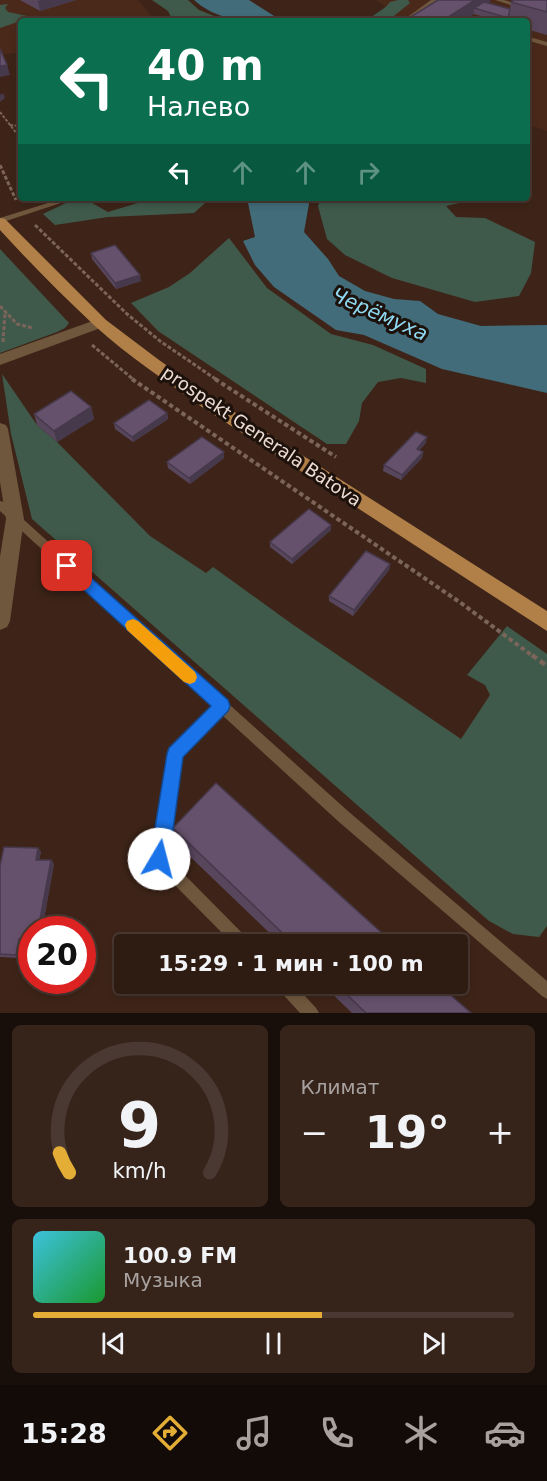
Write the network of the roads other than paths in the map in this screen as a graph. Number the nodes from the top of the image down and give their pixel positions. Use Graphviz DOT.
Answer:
graph roads {
  1 [pos="435,0"];
  2 [pos="498,0"];
  3 [pos="547,6"];
  4 [pos="409,18"];
  5 [pos="530,39"];
  6 [pos="547,44"];
  7 [pos="62,201"];
  8 [pos="0,221"];
  9 [pos="101,322"];
  10 [pos="1,355"];
  11 [pos="0,429"];
  12 [pos="0,505"];
  13 [pos="15,519"];
  14 [pos="0,621"];
  15 [pos="547,622"];
  16 [pos="222,706"];
  17 [pos="233,934"];
  18 [pos="547,991"];
  19 [pos="293,994"];
  20 [pos="311,1013"];
  1 -- 4 [label="lane"];
  2 -- 3 [label="lane"];
  5 -- 6 [label="lane"];
  7 -- 8 [label="lane"];
  8 -- 9 [label="main road, prospekt Generala Batova"];
  9 -- 10 [label="street"];
  9 -- 15 [label="main road, prospekt Generala Batova"];
  11 -- 13 [label="street"];
  12 -- 13 [label="lane"];
  13 -- 14 [label="street"];
  13 -- 16 [label="lane"];
  16 -- 17 [label="lane"];
  16 -- 18 [label="lane"];
  19 -- 20 [label="lane"];
}
